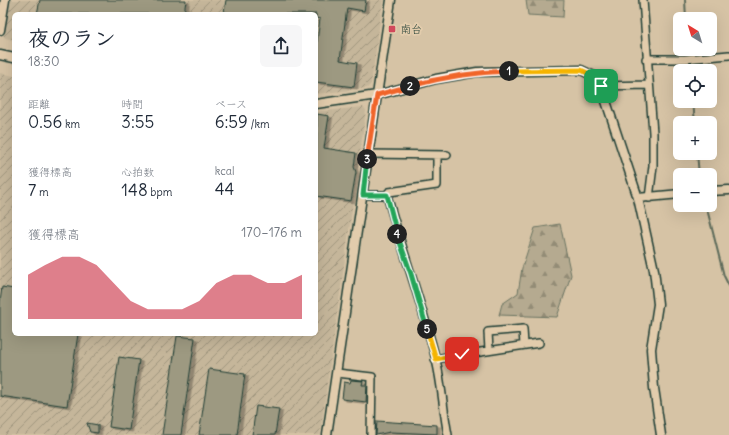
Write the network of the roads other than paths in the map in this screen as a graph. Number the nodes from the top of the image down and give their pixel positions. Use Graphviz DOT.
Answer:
graph roads {
  1 [pos="5,0"];
  2 [pos="391,0"];
  3 [pos="643,0"];
  4 [pos="0,30"];
  5 [pos="0,55"];
  6 [pos="729,55"];
  7 [pos="12,58"];
  8 [pos="646,58"];
  9 [pos="601,86"];
  10 [pos="649,86"];
  11 [pos="377,95"];
  12 [pos="318,104"];
  13 [pos="368,154"];
  14 [pos="447,155"];
  15 [pos="437,156"];
  16 [pos="729,190"];
  17 [pos="717,191"];
  18 [pos="363,195"];
  19 [pos="387,195"];
  20 [pos="673,195"];
  21 [pos="638,198"];
  22 [pos="649,198"];
  23 [pos="538,343"];
  24 [pos="524,345"];
  25 [pos="489,350"];
  26 [pos="436,359"];
  27 [pos="337,374"];
  28 [pos="327,435"];
  29 [pos="371,435"];
  30 [pos="448,435"];
  31 [pos="661,435"];
  1 -- 4 [label="street"];
  2 -- 11 [label="street"];
  3 -- 8 [label="street"];
  5 -- 7 [label="street"];
  6 -- 8 [label="street"];
  8 -- 10 [label="street"];
  9 -- 10 [label="street"];
  9 -- 11 [label="street"];
  9 -- 21 [label="street"];
  10 -- 22 [label="street"];
  11 -- 12 [label="street"];
  11 -- 13 [label="street"];
  13 -- 15 [label="street"];
  13 -- 18 [label="street"];
  14 -- 15 [label="street"];
  15 -- 19 [label="street"];
  16 -- 17 [label="street"];
  18 -- 19 [label="street"];
  18 -- 27 [label="street"];
  19 -- 26 [label="street"];
  20 -- 22 [label="street"];
  21 -- 22 [label="street"];
  21 -- 31 [label="street"];
  23 -- 24 [label="street"];
  24 -- 25 [label="street"];
  24 -- 25 [label="street"];
  25 -- 26 [label="street"];
  26 -- 30 [label="street"];
  27 -- 28 [label="street"];
  27 -- 29 [label="street"];
}
